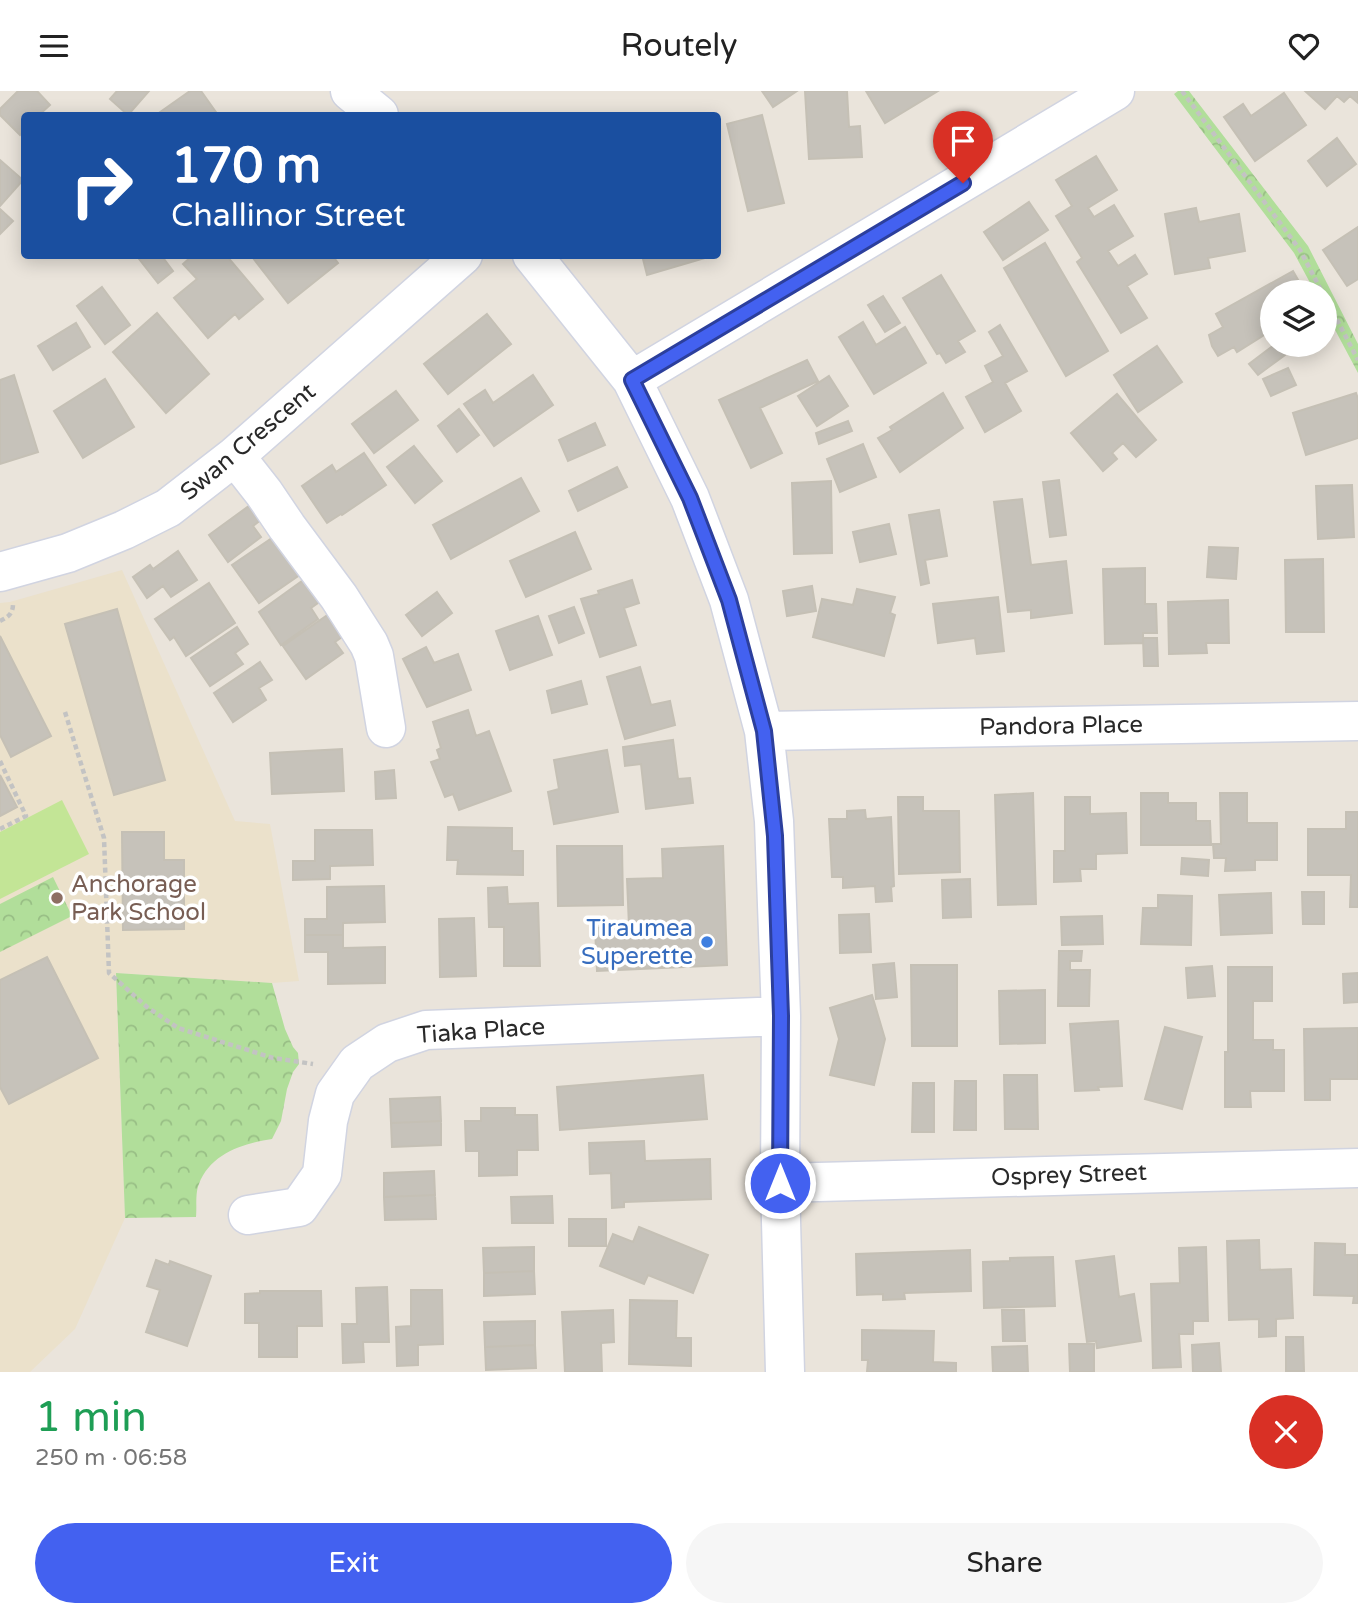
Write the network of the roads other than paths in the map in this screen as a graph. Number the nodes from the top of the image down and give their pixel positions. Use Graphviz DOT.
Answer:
graph roads {
  1 [pos="350,91"];
  2 [pos="1115,91"];
  3 [pos="375,112"];
  4 [pos="458,259"];
  5 [pos="535,259"];
  6 [pos="632,380"];
  7 [pos="235,457"];
  8 [pos="6,584"];
  9 [pos="1358,721"];
  10 [pos="386,728"];
  11 [pos="764,731"];
  12 [pos="781,1016"];
  13 [pos="1358,1168"];
  14 [pos="780,1183"];
  15 [pos="247,1215"];
  16 [pos="785,1372"];
  1 -- 3 [label="street"];
  2 -- 6 [label="street"];
  4 -- 7 [label="street, Swan Crescent"];
  5 -- 6 [label="street"];
  6 -- 11 [label="street"];
  7 -- 8 [label="street, Swan Crescent"];
  7 -- 10 [label="street"];
  9 -- 11 [label="street, Pandora Place"];
  11 -- 12 [label="street"];
  12 -- 14 [label="street"];
  12 -- 15 [label="street, Tiaka Place"];
  13 -- 14 [label="street, Osprey Street"];
  14 -- 16 [label="street"];
}
